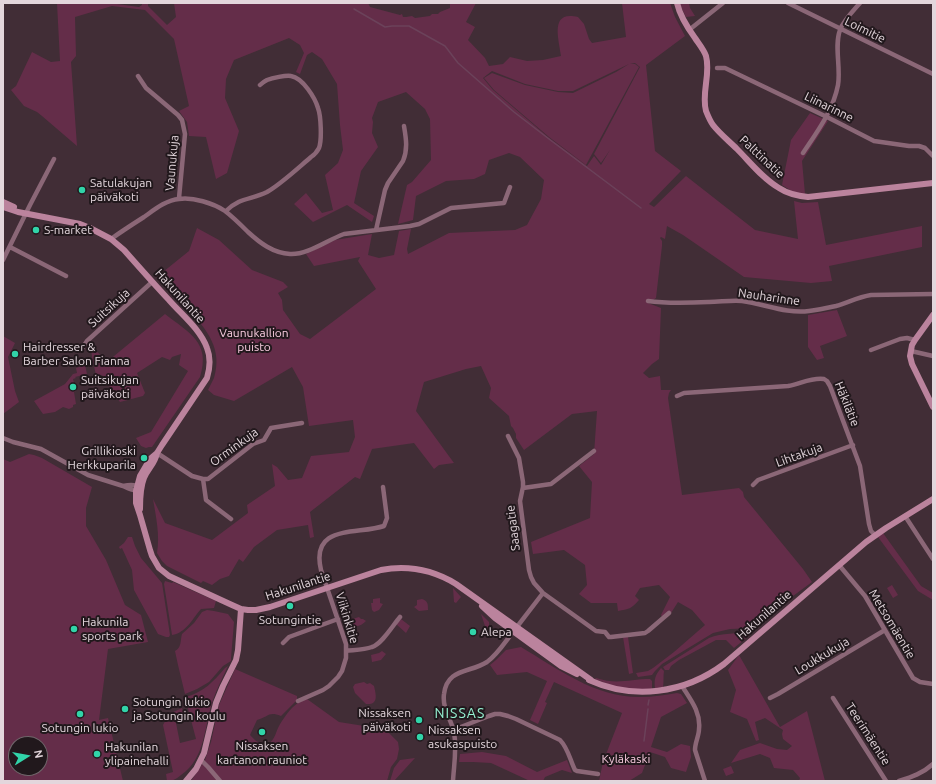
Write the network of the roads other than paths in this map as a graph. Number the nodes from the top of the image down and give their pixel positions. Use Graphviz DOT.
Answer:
graph roads {
  1 [pos="677,3"];
  2 [pos="723,3"];
  3 [pos="788,3"];
  4 [pos="860,3"];
  5 [pos="840,29"];
  6 [pos="689,30"];
  7 [pos="717,68"];
  8 [pos="933,74"];
  9 [pos="138,76"];
  10 [pos="260,85"];
  11 [pos="827,117"];
  12 [pos="404,126"];
  13 [pos="803,153"];
  14 [pos="933,156"];
  15 [pos="54,159"];
  16 [pos="933,183"];
  17 [pos="510,188"];
  18 [pos="179,198"];
  19 [pos="3,202"];
  20 [pos="3,207"];
  21 [pos="226,211"];
  22 [pos="26,213"];
  23 [pos="376,230"];
  24 [pos="111,239"];
  25 [pos="10,247"];
  26 [pos="3,260"];
  27 [pos="66,276"];
  28 [pos="152,282"];
  29 [pos="933,294"];
  30 [pos="648,301"];
  31 [pos="933,315"];
  32 [pos="915,340"];
  33 [pos="81,350"];
  34 [pos="871,350"];
  35 [pos="910,351"];
  36 [pos="933,356"];
  37 [pos="677,396"];
  38 [pos="933,407"];
  39 [pos="302,423"];
  40 [pos="508,436"];
  41 [pos="3,438"];
  42 [pos="853,445"];
  43 [pos="594,452"];
  44 [pos="157,453"];
  45 [pos="203,479"];
  46 [pos="753,485"];
  47 [pos="383,487"];
  48 [pos="138,488"];
  49 [pos="523,488"];
  50 [pos="933,499"];
  51 [pos="905,516"];
  52 [pos="231,519"];
  53 [pos="875,535"];
  54 [pos="933,559"];
  55 [pos="839,565"];
  56 [pos="327,588"];
  57 [pos="543,593"];
  58 [pos="241,609"];
  59 [pos="669,613"];
  60 [pos="400,617"];
  61 [pos="338,619"];
  62 [pos="515,629"];
  63 [pos="885,630"];
  64 [pos="283,643"];
  65 [pos="346,651"];
  66 [pos="933,684"];
  67 [pos="682,686"];
  68 [pos="770,698"];
  69 [pos="833,698"];
  70 [pos="298,701"];
  71 [pos="453,730"];
  72 [pos="201,760"];
  73 [pos="933,764"];
  74 [pos="598,774"];
  75 [pos="186,781"];
  76 [pos="220,781"];
  77 [pos="453,781"];
  78 [pos="705,781"];
  79 [pos="886,781"];
  80 [pos="899,781"];
  1 -- 6 [label="street, Palttinatie"];
  2 -- 6 [label="street"];
  3 -- 5 [label="street, Loimitie"];
  4 -- 5 [label="street"];
  5 -- 8 [label="street, Loimitie"];
  5 -- 11 [label="street"];
  6 -- 16 [label="street, Palttinatie"];
  7 -- 11 [label="street, Liinarinne"];
  9 -- 18 [label="street, Vaunukuja"];
  10 -- 21 [label="street"];
  11 -- 13 [label="street"];
  11 -- 14 [label="street, Liinarinne"];
  12 -- 23 [label="street"];
  15 -- 22 [label="street"];
  17 -- 23 [label="street"];
  18 -- 21 [label="street"];
  18 -- 24 [label="street"];
  19 -- 22 [label="street, Hakunilantie"];
  20 -- 22 [label="street, Hakunilantie"];
  21 -- 23 [label="street"];
  22 -- 24 [label="street, Hakunilantie"];
  22 -- 25 [label="street"];
  24 -- 28 [label="street, Hakunilantie"];
  25 -- 26 [label="street"];
  25 -- 27 [label="street"];
  28 -- 33 [label="street, Suitsikuja"];
  28 -- 44 [label="street, Hakunilantie"];
  29 -- 30 [label="street, Nauharinne"];
  31 -- 32 [label="street"];
  32 -- 34 [label="street"];
  32 -- 35 [label="street"];
  35 -- 36 [label="street"];
  35 -- 38 [label="street"];
  37 -- 42 [label="street, Häkilätie"];
  39 -- 45 [label="street, Orminkuja"];
  40 -- 49 [label="street, Saagatie"];
  41 -- 48 [label="street"];
  42 -- 46 [label="street, Lihtakuja"];
  42 -- 53 [label="street, Häkilätie"];
  43 -- 49 [label="street"];
  44 -- 45 [label="street, Orminkuja"];
  44 -- 48 [label="street, Hakunilantie"];
  45 -- 52 [label="street"];
  47 -- 56 [label="street, Viikinkitie"];
  48 -- 58 [label="street, Hakunilantie"];
  49 -- 57 [label="street, Saagatie"];
  50 -- 51 [label="street, Hakunilantie"];
  51 -- 53 [label="street, Hakunilantie"];
  51 -- 54 [label="street"];
  53 -- 55 [label="street, Hakunilantie"];
  55 -- 63 [label="street, Metsomäentie"];
  55 -- 67 [label="street, Hakunilantie"];
  56 -- 58 [label="street, Hakunilantie"];
  56 -- 61 [label="street, Viikinkitie"];
  56 -- 62 [label="street, Hakunilantie"];
  57 -- 59 [label="street, Saagatie"];
  57 -- 62 [label="street"];
  58 -- 72 [label="street"];
  60 -- 65 [label="street"];
  61 -- 64 [label="street"];
  61 -- 65 [label="street, Viikinkitie"];
  62 -- 67 [label="street, Hakunilantie"];
  62 -- 71 [label="street"];
  63 -- 66 [label="street, Metsomäentie"];
  63 -- 68 [label="street, Loukkukuja"];
  65 -- 70 [label="street, Viikinkitie"];
  67 -- 78 [label="street"];
  69 -- 79 [label="street, Teerimäentie"];
  71 -- 74 [label="street"];
  71 -- 77 [label="street"];
  72 -- 75 [label="street"];
  72 -- 76 [label="street"];
  73 -- 80 [label="street"];
}
